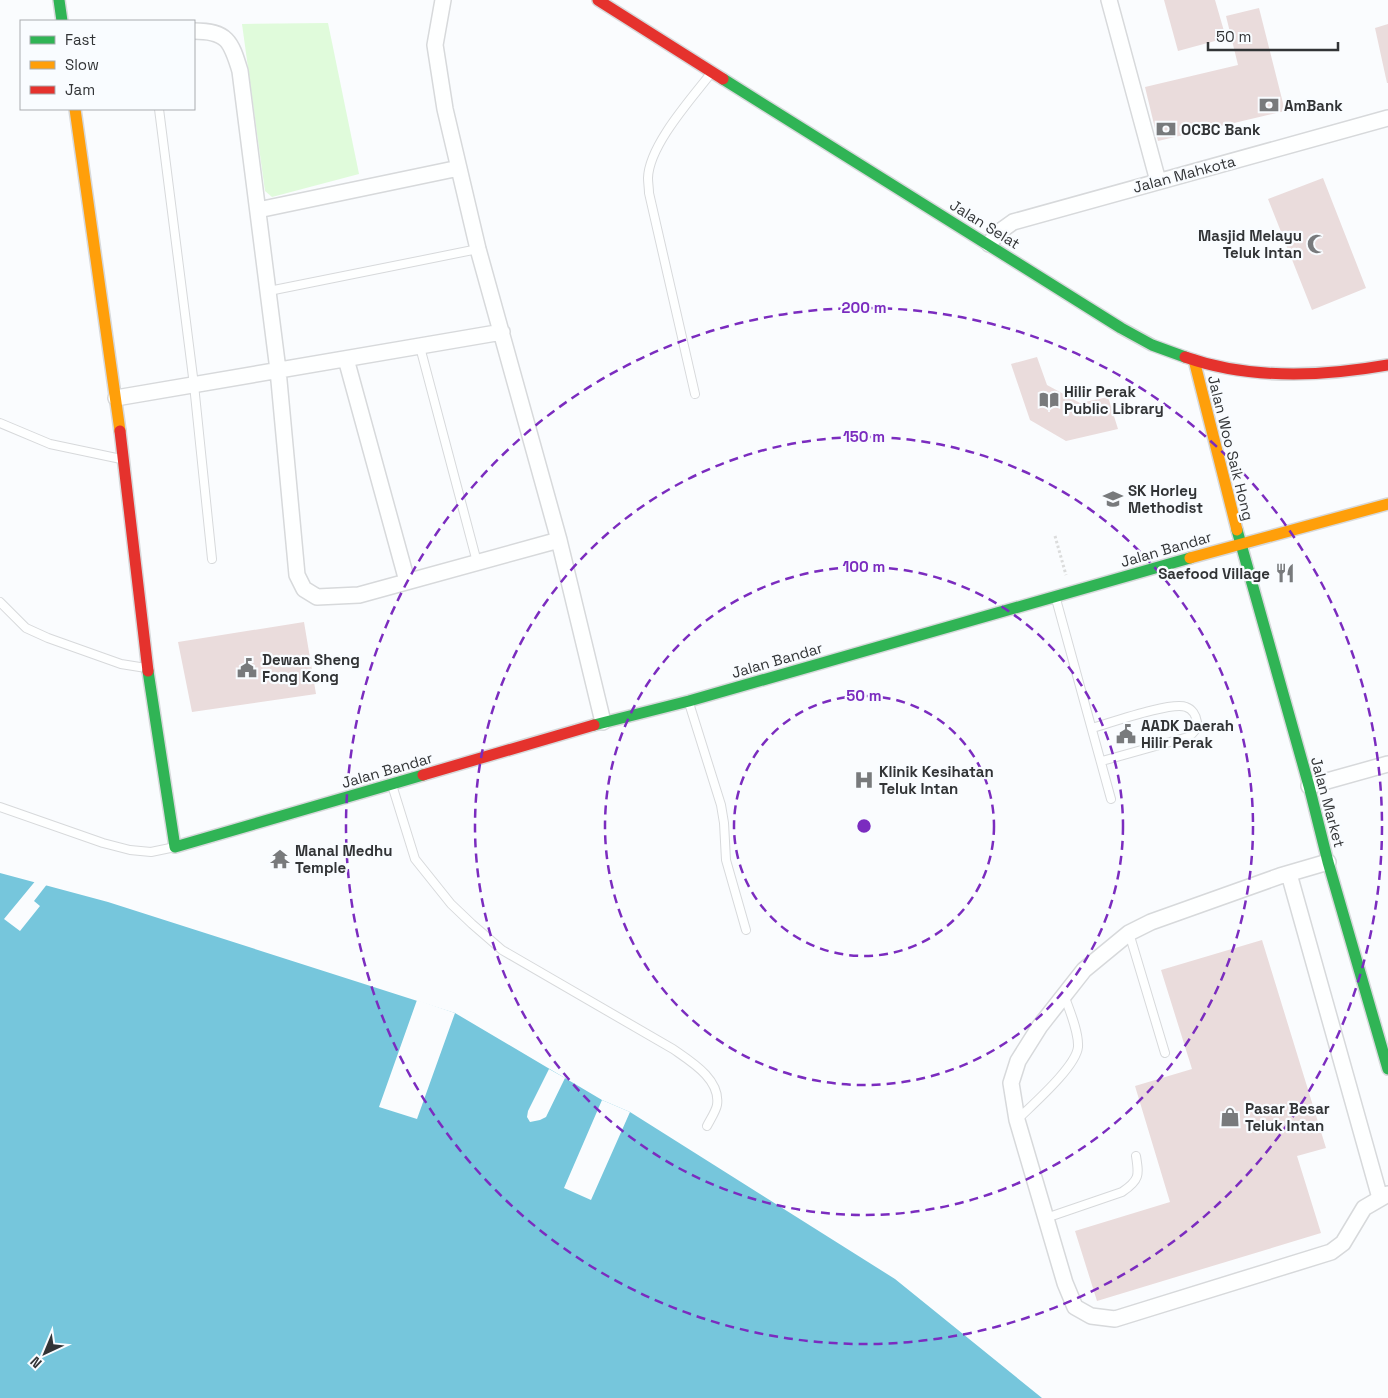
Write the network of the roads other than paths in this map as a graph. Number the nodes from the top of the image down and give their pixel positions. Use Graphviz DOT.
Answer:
graph roads {
  1 [pos="60,0"];
  2 [pos="443,0"];
  3 [pos="598,0"];
  4 [pos="1109,0"];
  5 [pos="62,20"];
  6 [pos="195,31"];
  7 [pos="712,72"];
  8 [pos="75,110"];
  9 [pos="159,110"];
  10 [pos="1388,118"];
  11 [pos="459,168"];
  12 [pos="1158,181"];
  13 [pos="258,210"];
  14 [pos="989,244"];
  15 [pos="478,248"];
  16 [pos="269,290"];
  17 [pos="502,332"];
  18 [pos="420,347"];
  19 [pos="346,359"];
  20 [pos="1194,360"];
  21 [pos="1388,366"];
  22 [pos="278,370"];
  23 [pos="194,385"];
  24 [pos="695,394"];
  25 [pos="116,398"];
  26 [pos="0,424"];
  27 [pos="123,460"];
  28 [pos="1388,504"];
  29 [pos="559,540"];
  30 [pos="1240,543"];
  31 [pos="212,560"];
  32 [pos="477,562"];
  33 [pos="407,582"];
  34 [pos="1056,597"];
  35 [pos="0,602"];
  36 [pos="148,668"];
  37 [pos="689,701"];
  38 [pos="603,722"];
  39 [pos="1092,728"];
  40 [pos="1102,761"];
  41 [pos="1388,764"];
  42 [pos="392,785"];
  43 [pos="1308,786"];
  44 [pos="1111,798"];
  45 [pos="0,807"];
  46 [pos="175,847"];
  47 [pos="1328,862"];
  48 [pos="1289,874"];
  49 [pos="746,930"];
  50 [pos="1129,932"];
  51 [pos="1064,995"];
  52 [pos="1387,1016"];
  53 [pos="1374,1020"];
  54 [pos="1165,1053"];
  55 [pos="1388,1069"];
  56 [pos="1017,1120"];
  57 [pos="708,1126"];
  58 [pos="1136,1156"];
  59 [pos="1384,1196"];
  60 [pos="1046,1218"];
  1 -- 5 [label="street"];
  2 -- 11 [label="street"];
  3 -- 7 [label="street, Jalan Selat"];
  4 -- 12 [label="street"];
  6 -- 13 [label="street"];
  7 -- 14 [label="street, Jalan Selat"];
  7 -- 24 [label="lane"];
  8 -- 25 [label="street"];
  9 -- 23 [label="lane"];
  10 -- 12 [label="street, Jalan Mahkota"];
  11 -- 13 [label="street"];
  11 -- 15 [label="street"];
  12 -- 14 [label="street, Jalan Mahkota"];
  13 -- 16 [label="street"];
  14 -- 20 [label="street, Jalan Selat"];
  15 -- 16 [label="lane"];
  15 -- 17 [label="street"];
  16 -- 22 [label="street"];
  17 -- 18 [label="street"];
  17 -- 29 [label="street"];
  18 -- 19 [label="street"];
  18 -- 32 [label="lane"];
  19 -- 22 [label="street"];
  19 -- 33 [label="street"];
  20 -- 21 [label="street, Jalan Selat"];
  20 -- 30 [label="street, Jalan Woo Saik Hong"];
  22 -- 23 [label="street"];
  22 -- 33 [label="street"];
  23 -- 25 [label="street"];
  23 -- 31 [label="lane"];
  25 -- 27 [label="street"];
  26 -- 27 [label="lane"];
  27 -- 36 [label="street"];
  28 -- 30 [label="street, Jalan Bandar"];
  29 -- 32 [label="street"];
  29 -- 38 [label="street"];
  30 -- 34 [label="street, Jalan Bandar"];
  30 -- 43 [label="street, Jalan Market"];
  32 -- 33 [label="street"];
  34 -- 37 [label="street, Jalan Bandar"];
  34 -- 39 [label="lane"];
  35 -- 36 [label="lane"];
  36 -- 46 [label="street"];
  37 -- 38 [label="street, Jalan Bandar"];
  37 -- 49 [label="lane"];
  38 -- 42 [label="street, Jalan Bandar"];
  39 -- 40 [label="lane"];
  39 -- 40 [label="lane"];
  40 -- 44 [label="lane"];
  41 -- 43 [label="street"];
  42 -- 46 [label="street, Jalan Bandar"];
  42 -- 57 [label="lane"];
  43 -- 47 [label="street, Jalan Market"];
  45 -- 46 [label="lane"];
  47 -- 48 [label="street"];
  47 -- 53 [label="street, Jalan Market"];
  48 -- 50 [label="street"];
  48 -- 59 [label="street"];
  50 -- 51 [label="street"];
  50 -- 54 [label="lane"];
  51 -- 56 [label="street"];
  51 -- 56 [label="lane"];
  52 -- 53 [label="street"];
  53 -- 55 [label="street, Jalan Market"];
  56 -- 60 [label="street"];
  58 -- 60 [label="lane"];
  59 -- 60 [label="street"];
}
